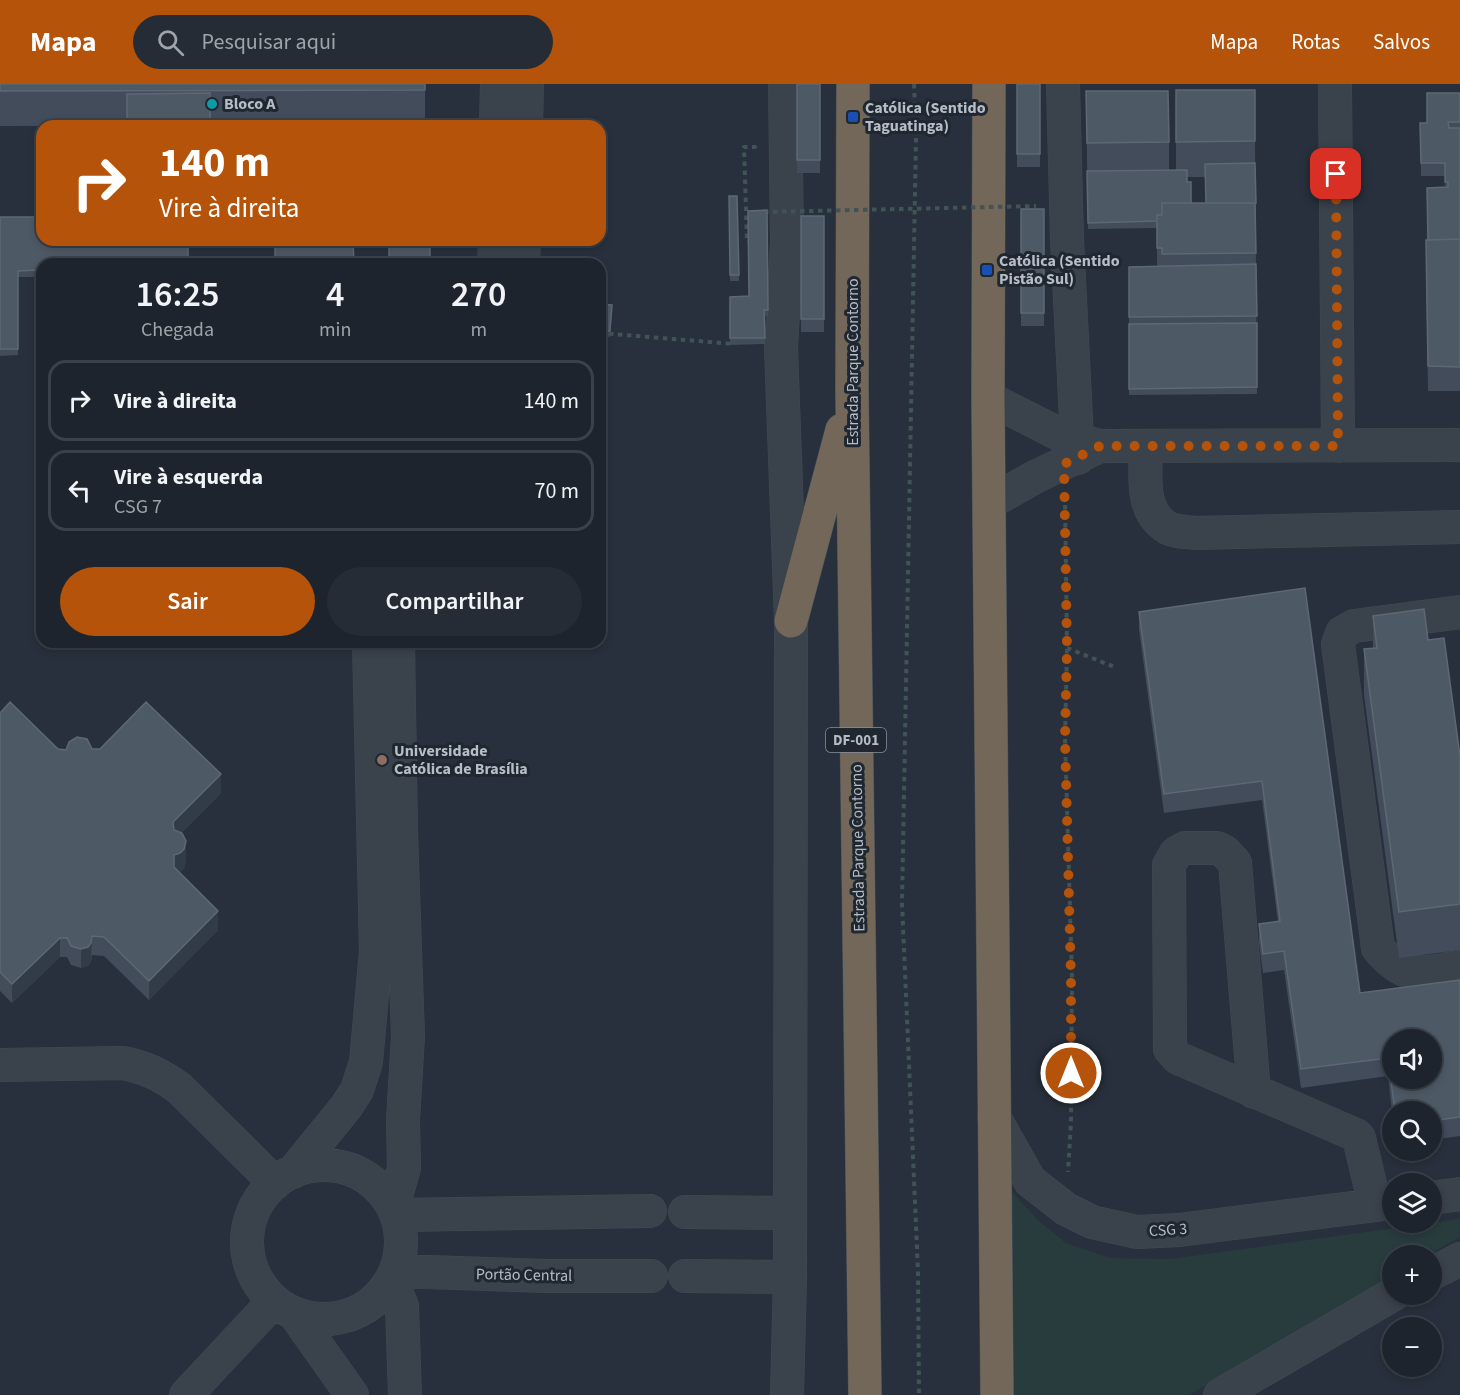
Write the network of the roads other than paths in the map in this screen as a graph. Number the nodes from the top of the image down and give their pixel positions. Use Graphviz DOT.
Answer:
graph roads {
  1 [pos="497,84"];
  2 [pos="527,84"];
  3 [pos="785,84"];
  4 [pos="853,84"];
  5 [pos="989,84"];
  6 [pos="1064,84"];
  7 [pos="1335,84"];
  8 [pos="496,120"];
  9 [pos="526,120"];
  10 [pos="852,390"];
  11 [pos="987,398"];
  12 [pos="1460,445"];
  13 [pos="1146,446"];
  14 [pos="1338,446"];
  15 [pos="1080,452"];
  16 [pos="989,503"];
  17 [pos="1460,526"];
  18 [pos="1459,619"];
  19 [pos="791,621"];
  20 [pos="369,648"];
  21 [pos="398,648"];
  22 [pos="1460,967"];
  23 [pos="0,1065"];
  24 [pos="1254,1092"];
  25 [pos="994,1117"];
  26 [pos="284,1177"];
  27 [pos="1460,1194"];
  28 [pos="1442,1196"];
  29 [pos="1382,1199"];
  30 [pos="1382,1204"];
  31 [pos="395,1210"];
  32 [pos="650,1211"];
  33 [pos="685,1212"];
  34 [pos="790,1213"];
  35 [pos="1460,1259"];
  36 [pos="1442,1268"];
  37 [pos="394,1276"];
  38 [pos="651,1276"];
  39 [pos="685,1276"];
  40 [pos="790,1277"];
  41 [pos="1382,1301"];
  42 [pos="284,1307"];
  43 [pos="186,1395"];
  44 [pos="352,1395"];
  45 [pos="405,1395"];
  46 [pos="787,1395"];
  47 [pos="865,1395"];
  48 [pos="997,1395"];
  49 [pos="1220,1395"];
  1 -- 8 [label="street"];
  2 -- 9 [label="street"];
  3 -- 19 [label="street"];
  4 -- 10 [label="highway, Estrada Parque Contorno / DF-001"];
  5 -- 11 [label="highway"];
  6 -- 15 [label="street"];
  7 -- 14 [label="street"];
  10 -- 19 [label="highway"];
  10 -- 47 [label="highway, Estrada Parque Contorno / DF-001"];
  11 -- 15 [label="street"];
  11 -- 16 [label="highway"];
  12 -- 14 [label="street"];
  13 -- 14 [label="street"];
  13 -- 15 [label="street"];
  13 -- 17 [label="street"];
  15 -- 16 [label="street"];
  16 -- 25 [label="highway"];
  18 -- 22 [label="street"];
  19 -- 34 [label="street"];
  20 -- 26 [label="street"];
  21 -- 31 [label="street"];
  23 -- 26 [label="street"];
  24 -- 24 [label="street"];
  24 -- 29 [label="street"];
  25 -- 30 [label="street, CSG 3"];
  25 -- 48 [label="highway"];
  26 -- 31 [label="street"];
  26 -- 42 [label="street"];
  27 -- 28 [label="street"];
  31 -- 32 [label="street"];
  31 -- 37 [label="street"];
  33 -- 34 [label="street"];
  34 -- 40 [label="street"];
  35 -- 36 [label="street"];
  37 -- 38 [label="street, Portão Central"];
  37 -- 42 [label="street"];
  37 -- 45 [label="street"];
  39 -- 40 [label="street"];
  40 -- 46 [label="street"];
  41 -- 49 [label="street"];
  42 -- 43 [label="street"];
  42 -- 44 [label="street"];
}
